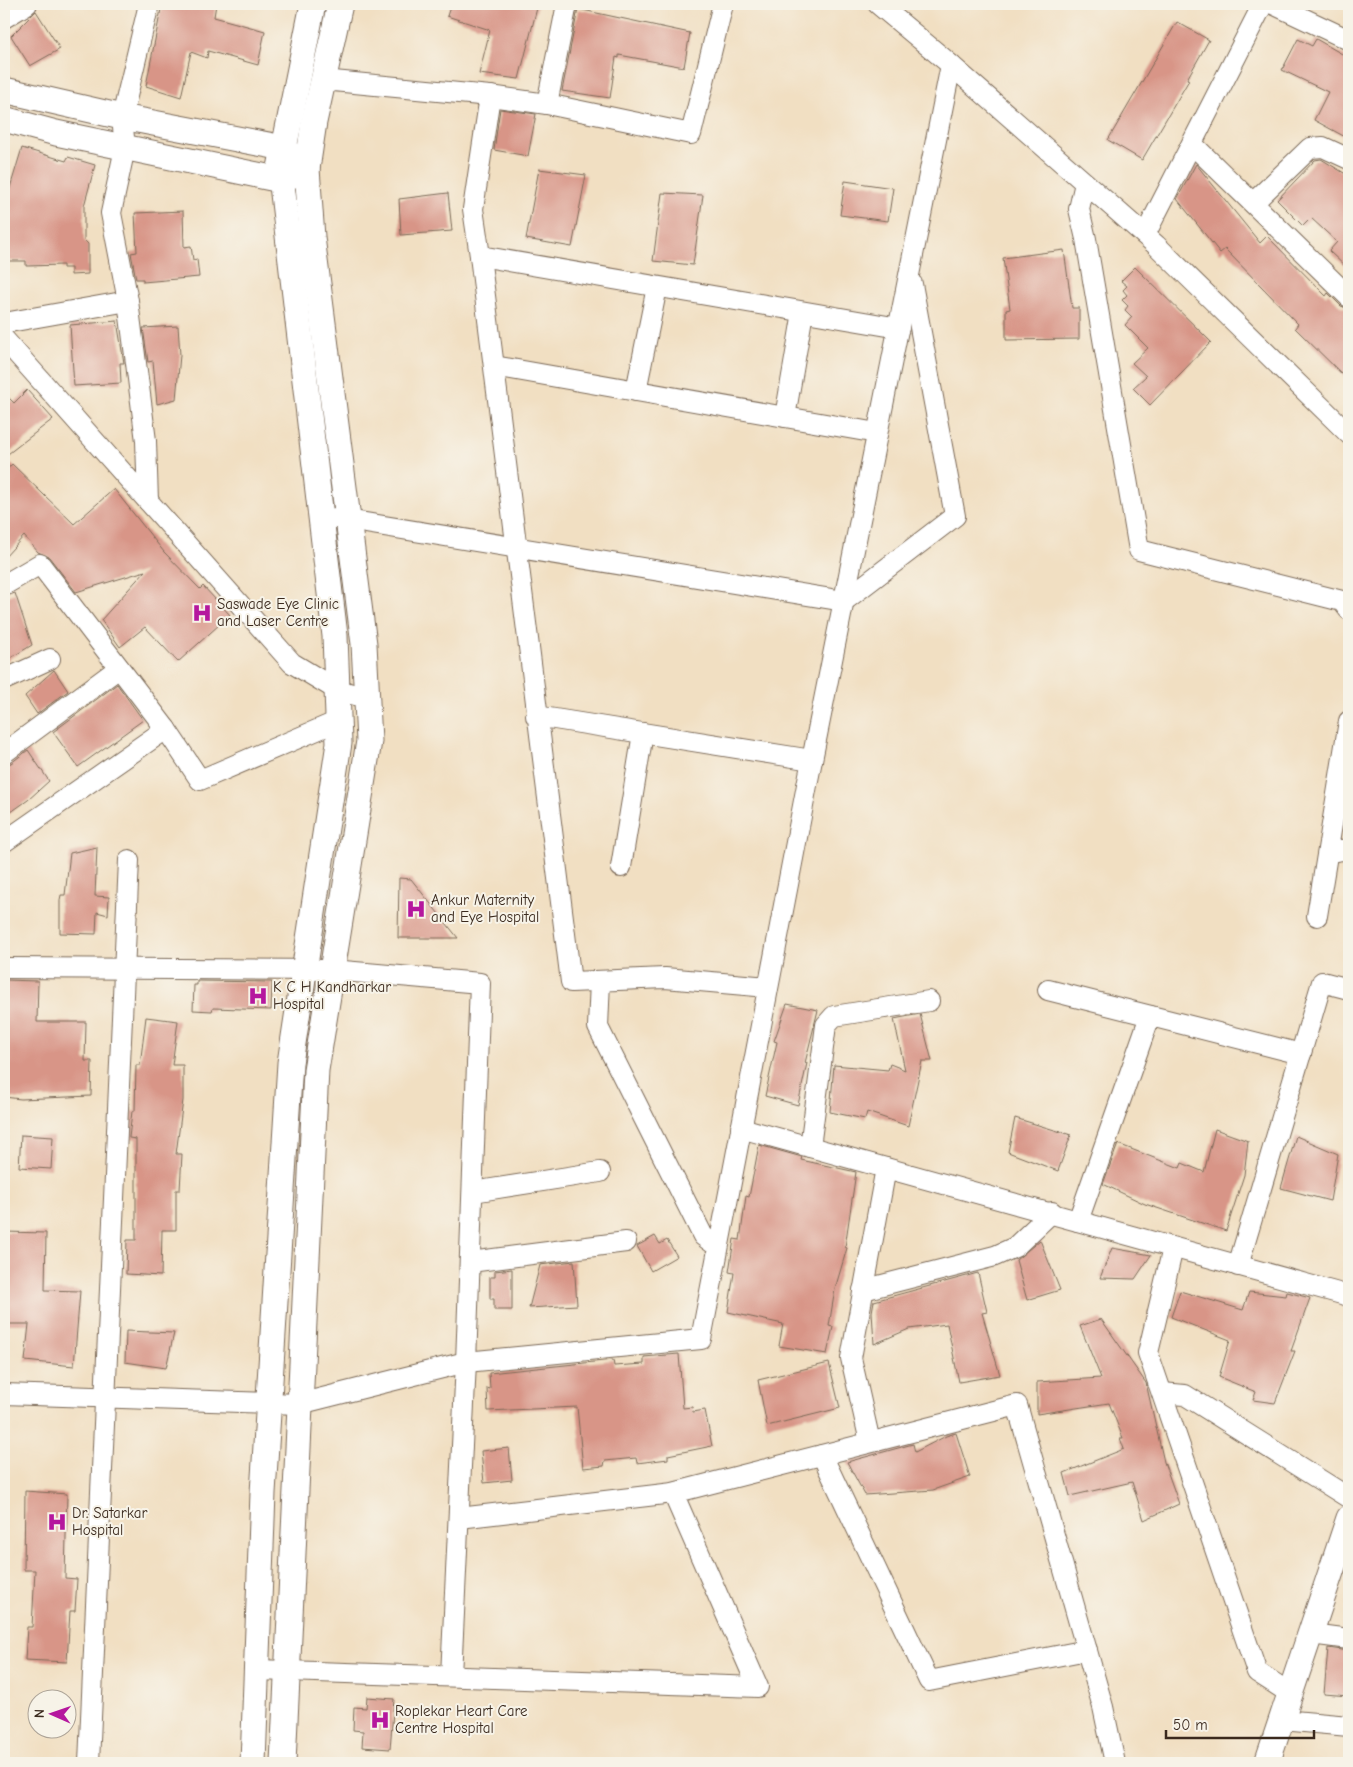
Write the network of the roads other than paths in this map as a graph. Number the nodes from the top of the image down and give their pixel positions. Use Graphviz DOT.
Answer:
graph roads {
  1 [pos="27,4"];
  2 [pos="148,4"];
  3 [pos="313,4"];
  4 [pos="340,4"];
  5 [pos="567,4"];
  6 [pos="723,4"];
  7 [pos="878,4"];
  8 [pos="1263,4"];
  9 [pos="1273,4"];
  10 [pos="4,18"];
  11 [pos="1349,40"];
  12 [pos="951,65"];
  13 [pos="323,80"];
  14 [pos="4,90"];
  15 [pos="490,96"];
  16 [pos="547,104"];
  17 [pos="122,117"];
  18 [pos="4,119"];
  19 [pos="1192,144"];
  20 [pos="125,148"];
  21 [pos="284,148"];
  22 [pos="1349,159"];
  23 [pos="307,169"];
  24 [pos="281,180"];
  25 [pos="1085,183"];
  26 [pos="1253,203"];
  27 [pos="1145,235"];
  28 [pos="480,256"];
  29 [pos="910,273"];
  30 [pos="657,286"];
  31 [pos="1349,296"];
  32 [pos="128,301"];
  33 [pos="803,312"];
  34 [pos="4,323"];
  35 [pos="898,328"];
  36 [pos="4,339"];
  37 [pos="494,366"];
  38 [pos="636,391"];
  39 [pos="785,417"];
  40 [pos="877,433"];
  41 [pos="1349,434"];
  42 [pos="148,501"];
  43 [pos="321,516"];
  44 [pos="348,520"];
  45 [pos="516,546"];
  46 [pos="4,585"];
  47 [pos="844,601"];
  48 [pos="1349,610"];
  49 [pos="50,659"];
  50 [pos="119,668"];
  51 [pos="4,680"];
  52 [pos="337,690"];
  53 [pos="366,698"];
  54 [pos="536,716"];
  55 [pos="338,721"];
  56 [pos="1349,721"];
  57 [pos="166,729"];
  58 [pos="643,733"];
  59 [pos="4,753"];
  60 [pos="812,760"];
  61 [pos="4,842"];
  62 [pos="1349,849"];
  63 [pos="1328,852"];
  64 [pos="129,860"];
  65 [pos="621,867"];
  66 [pos="1317,916"];
  67 [pos="4,968"];
  68 [pos="126,969"];
  69 [pos="304,970"];
  70 [pos="332,970"];
  71 [pos="600,981"];
  72 [pos="768,987"];
  73 [pos="1349,989"];
  74 [pos="1048,990"];
  75 [pos="930,1001"];
  76 [pos="1150,1016"];
  77 [pos="1301,1054"];
  78 [pos="741,1128"];
  79 [pos="810,1147"];
  80 [pos="886,1168"];
  81 [pos="600,1172"];
  82 [pos="472,1192"];
  83 [pos="1052,1212"];
  84 [pos="1078,1221"];
  85 [pos="626,1242"];
  86 [pos="718,1247"];
  87 [pos="1173,1248"];
  88 [pos="470,1262"];
  89 [pos="1238,1266"];
  90 [pos="863,1290"];
  91 [pos="1349,1296"];
  92 [pos="466,1362"];
  93 [pos="1162,1393"];
  94 [pos="4,1394"];
  95 [pos="106,1397"];
  96 [pos="269,1403"];
  97 [pos="299,1404"];
  98 [pos="870,1442"];
  99 [pos="822,1455"];
  100 [pos="673,1492"];
  101 [pos="1349,1498"];
  102 [pos="458,1518"];
  103 [pos="1349,1518"];
  104 [pos="1311,1634"];
  105 [pos="1349,1639"];
  106 [pos="1087,1650"];
  107 [pos="257,1670"];
  108 [pos="287,1671"];
  109 [pos="451,1676"];
  110 [pos="1291,1694"];
  111 [pos="1282,1720"];
  112 [pos="1349,1726"];
  113 [pos="89,1763"];
  114 [pos="253,1763"];
  115 [pos="283,1763"];
  116 [pos="1115,1763"];
  117 [pos="1267,1763"];
  1 -- 10 [label="street"];
  2 -- 17 [label="street"];
  3 -- 21 [label="street"];
  4 -- 13 [label="street"];
  5 -- 16 [label="street"];
  6 -- 16 [label="street"];
  7 -- 12 [label="street"];
  8 -- 19 [label="street"];
  9 -- 11 [label="street"];
  12 -- 25 [label="street"];
  12 -- 29 [label="street"];
  13 -- 15 [label="street"];
  13 -- 23 [label="street"];
  14 -- 17 [label="street"];
  15 -- 16 [label="street"];
  15 -- 28 [label="street"];
  17 -- 20 [label="street"];
  17 -- 21 [label="street"];
  18 -- 20 [label="street"];
  19 -- 26 [label="street"];
  19 -- 27 [label="street"];
  20 -- 24 [label="street"];
  20 -- 32 [label="street"];
  21 -- 23 [label="street"];
  21 -- 24 [label="street"];
  22 -- 26 [label="street"];
  23 -- 24 [label="street"];
  23 -- 44 [label="street"];
  24 -- 43 [label="street"];
  25 -- 27 [label="street"];
  25 -- 48 [label="street"];
  26 -- 31 [label="street"];
  27 -- 41 [label="street"];
  28 -- 30 [label="street"];
  28 -- 37 [label="street"];
  29 -- 35 [label="street"];
  29 -- 47 [label="street"];
  30 -- 33 [label="street"];
  30 -- 38 [label="street"];
  32 -- 34 [label="street"];
  32 -- 42 [label="street"];
  33 -- 35 [label="street"];
  33 -- 39 [label="street"];
  35 -- 40 [label="street"];
  36 -- 42 [label="street"];
  37 -- 38 [label="street"];
  37 -- 45 [label="street"];
  38 -- 39 [label="street"];
  39 -- 40 [label="street"];
  40 -- 47 [label="street"];
  42 -- 52 [label="street"];
  43 -- 44 [label="street"];
  43 -- 52 [label="street"];
  44 -- 45 [label="street"];
  44 -- 53 [label="street"];
  45 -- 47 [label="street"];
  45 -- 54 [label="street"];
  46 -- 50 [label="street"];
  47 -- 60 [label="street"];
  49 -- 51 [label="street"];
  50 -- 57 [label="street"];
  50 -- 59 [label="street"];
  52 -- 53 [label="street"];
  52 -- 55 [label="street"];
  53 -- 70 [label="street"];
  54 -- 58 [label="street"];
  54 -- 71 [label="street"];
  55 -- 57 [label="street"];
  55 -- 69 [label="street"];
  56 -- 63 [label="street"];
  57 -- 61 [label="street"];
  58 -- 60 [label="street"];
  58 -- 65 [label="street"];
  60 -- 72 [label="street"];
  62 -- 63 [label="street"];
  63 -- 66 [label="street"];
  64 -- 68 [label="street"];
  67 -- 68 [label="street"];
  68 -- 69 [label="street"];
  68 -- 95 [label="street"];
  69 -- 70 [label="street"];
  69 -- 96 [label="street"];
  70 -- 82 [label="street"];
  70 -- 97 [label="street"];
  71 -- 72 [label="street"];
  71 -- 86 [label="street"];
  72 -- 78 [label="street"];
  73 -- 77 [label="street"];
  74 -- 76 [label="street"];
  75 -- 79 [label="street"];
  76 -- 77 [label="street"];
  76 -- 84 [label="street"];
  77 -- 89 [label="street"];
  78 -- 79 [label="street"];
  78 -- 86 [label="street"];
  79 -- 80 [label="street"];
  80 -- 83 [label="street"];
  80 -- 90 [label="street"];
  81 -- 82 [label="street"];
  82 -- 88 [label="street"];
  83 -- 84 [label="street"];
  83 -- 90 [label="street"];
  84 -- 87 [label="street"];
  85 -- 88 [label="street"];
  86 -- 92 [label="street"];
  87 -- 89 [label="street"];
  87 -- 93 [label="street"];
  88 -- 92 [label="street"];
  89 -- 91 [label="street"];
  90 -- 98 [label="street"];
  92 -- 97 [label="street"];
  92 -- 102 [label="street"];
  93 -- 101 [label="street"];
  93 -- 110 [label="street"];
  94 -- 95 [label="street"];
  95 -- 96 [label="street"];
  95 -- 113 [label="street"];
  96 -- 97 [label="street"];
  96 -- 107 [label="street"];
  97 -- 108 [label="street"];
  98 -- 99 [label="street"];
  98 -- 106 [label="street"];
  99 -- 100 [label="street"];
  99 -- 106 [label="street"];
  100 -- 102 [label="street"];
  100 -- 109 [label="street"];
  102 -- 109 [label="street"];
  103 -- 104 [label="street"];
  104 -- 105 [label="street"];
  104 -- 110 [label="street"];
  106 -- 116 [label="street"];
  107 -- 108 [label="street"];
  107 -- 114 [label="street"];
  108 -- 109 [label="street"];
  108 -- 115 [label="street"];
  110 -- 111 [label="street"];
  111 -- 112 [label="street"];
  111 -- 117 [label="street"];
}
